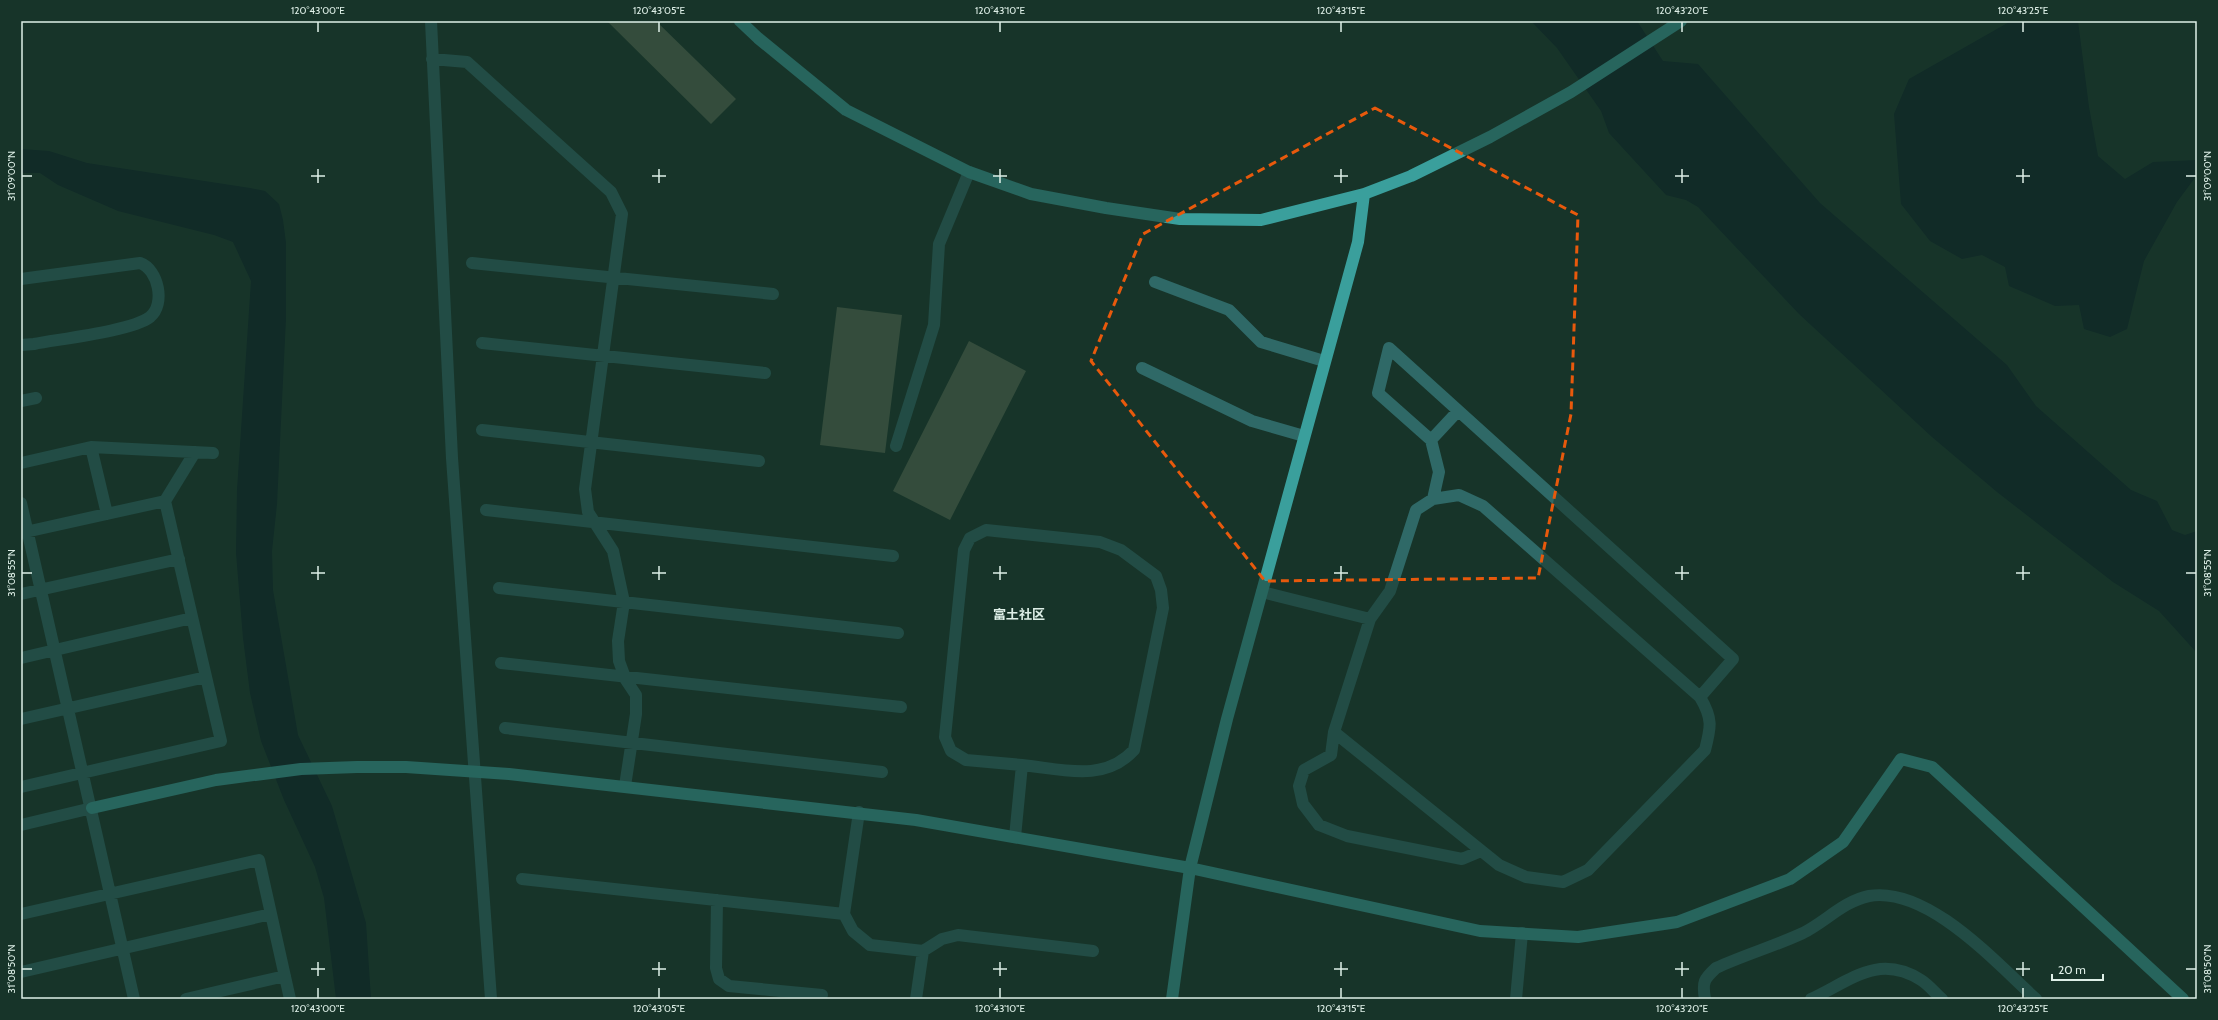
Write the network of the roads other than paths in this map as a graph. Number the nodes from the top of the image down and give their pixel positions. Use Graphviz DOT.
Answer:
graph roads {
  1 [pos="431,21"];
  2 [pos="740,21"];
  3 [pos="1681,21"];
  4 [pos="432,59"];
  5 [pos="969,172"];
  6 [pos="1364,194"];
  7 [pos="472,263"];
  8 [pos="614,278"];
  9 [pos="21,279"];
  10 [pos="1155,282"];
  11 [pos="773,294"];
  12 [pos="482,343"];
  13 [pos="21,344"];
  14 [pos="603,356"];
  15 [pos="1324,362"];
  16 [pos="1142,368"];
  17 [pos="765,373"];
  18 [pos="36,398"];
  19 [pos="21,402"];
  20 [pos="1458,411"];
  21 [pos="482,430"];
  22 [pos="1304,436"];
  23 [pos="1431,440"];
  24 [pos="591,442"];
  25 [pos="896,446"];
  26 [pos="91,447"];
  27 [pos="195,452"];
  28 [pos="213,453"];
  29 [pos="759,461"];
  30 [pos="21,463"];
  31 [pos="1432,499"];
  32 [pos="165,501"];
  33 [pos="21,503"];
  34 [pos="486,510"];
  35 [pos="107,514"];
  36 [pos="594,522"];
  37 [pos="24,533"];
  38 [pos="893,556"];
  39 [pos="178,559"];
  40 [pos="499,588"];
  41 [pos="41,590"];
  42 [pos="1262,592"];
  43 [pos="21,594"];
  44 [pos="624,602"];
  45 [pos="192,618"];
  46 [pos="1370,619"];
  47 [pos="898,633"];
  48 [pos="55,650"];
  49 [pos="21,658"];
  50 [pos="501,663"];
  51 [pos="206,677"];
  52 [pos="625,677"];
  53 [pos="1700,697"];
  54 [pos="901,707"];
  55 [pos="69,708"];
  56 [pos="21,719"];
  57 [pos="505,728"];
  58 [pos="1334,732"];
  59 [pos="632,743"];
  60 [pos="1022,765"];
  61 [pos="475,771"];
  62 [pos="84,772"];
  63 [pos="882,772"];
  64 [pos="21,786"];
  65 [pos="625,786"];
  66 [pos="92,808"];
  67 [pos="859,812"];
  68 [pos="21,825"];
  69 [pos="1015,837"];
  70 [pos="1481,851"];
  71 [pos="1190,868"];
  72 [pos="522,879"];
  73 [pos="111,894"];
  74 [pos="717,900"];
  75 [pos="21,914"];
  76 [pos="271,914"];
  77 [pos="844,914"];
  78 [pos="1522,934"];
  79 [pos="123,948"];
  80 [pos="1092,951"];
  81 [pos="923,952"];
  82 [pos="21,972"];
  83 [pos="285,976"];
  84 [pos="822,995"];
  85 [pos="134,999"];
  86 [pos="186,999"];
  87 [pos="290,999"];
  88 [pos="491,999"];
  89 [pos="916,999"];
  90 [pos="1172,999"];
  91 [pos="1516,999"];
  92 [pos="1705,999"];
  93 [pos="1811,999"];
  94 [pos="1942,999"];
  95 [pos="2036,999"];
  96 [pos="2183,999"];
  1 -- 4 [label="street"];
  2 -- 5 [label="main road"];
  3 -- 6 [label="main road"];
  4 -- 8 [label="street"];
  4 -- 61 [label="street"];
  5 -- 6 [label="main road"];
  5 -- 25 [label="street"];
  6 -- 15 [label="main road"];
  7 -- 8 [label="street"];
  8 -- 11 [label="street"];
  8 -- 14 [label="street"];
  9 -- 13 [label="street"];
  10 -- 15 [label="street"];
  12 -- 14 [label="street"];
  14 -- 17 [label="street"];
  14 -- 24 [label="street"];
  15 -- 22 [label="main road"];
  16 -- 22 [label="street"];
  18 -- 19 [label="street"];
  20 -- 23 [label="street"];
  20 -- 23 [label="street"];
  20 -- 53 [label="street"];
  21 -- 24 [label="street"];
  22 -- 42 [label="main road"];
  23 -- 31 [label="street"];
  24 -- 29 [label="street"];
  24 -- 36 [label="street"];
  26 -- 27 [label="street"];
  26 -- 30 [label="street"];
  26 -- 35 [label="street"];
  27 -- 28 [label="street"];
  27 -- 32 [label="street"];
  31 -- 46 [label="street"];
  31 -- 53 [label="street"];
  32 -- 35 [label="street"];
  32 -- 39 [label="street"];
  33 -- 37 [label="street"];
  34 -- 36 [label="street"];
  35 -- 37 [label="street"];
  36 -- 38 [label="street"];
  36 -- 44 [label="street"];
  37 -- 41 [label="street"];
  39 -- 41 [label="street"];
  39 -- 45 [label="street"];
  40 -- 44 [label="street"];
  41 -- 43 [label="street"];
  41 -- 48 [label="street"];
  42 -- 46 [label="street"];
  42 -- 71 [label="main road"];
  44 -- 47 [label="street"];
  44 -- 52 [label="street"];
  45 -- 48 [label="street"];
  45 -- 51 [label="street"];
  46 -- 58 [label="street"];
  48 -- 49 [label="street"];
  48 -- 55 [label="street"];
  50 -- 52 [label="street"];
  51 -- 55 [label="street"];
  51 -- 62 [label="street"];
  52 -- 54 [label="street"];
  52 -- 59 [label="street"];
  53 -- 70 [label="street"];
  55 -- 56 [label="street"];
  55 -- 62 [label="street"];
  57 -- 59 [label="street"];
  58 -- 70 [label="street"];
  58 -- 70 [label="street"];
  59 -- 63 [label="street"];
  59 -- 65 [label="street"];
  60 -- 60 [label="street"];
  60 -- 69 [label="street"];
  61 -- 65 [label="main road"];
  61 -- 66 [label="main road"];
  61 -- 88 [label="street"];
  62 -- 64 [label="street"];
  62 -- 66 [label="street"];
  65 -- 67 [label="main road"];
  66 -- 68 [label="street"];
  66 -- 73 [label="street"];
  67 -- 69 [label="main road"];
  67 -- 77 [label="street"];
  69 -- 71 [label="main road"];
  71 -- 78 [label="main road"];
  71 -- 90 [label="main road"];
  72 -- 74 [label="street"];
  73 -- 75 [label="street"];
  73 -- 76 [label="street"];
  73 -- 79 [label="street"];
  74 -- 77 [label="street"];
  74 -- 84 [label="street"];
  76 -- 79 [label="street"];
  76 -- 83 [label="street"];
  77 -- 81 [label="street"];
  78 -- 91 [label="street"];
  78 -- 96 [label="main road"];
  79 -- 82 [label="street"];
  79 -- 85 [label="street"];
  80 -- 81 [label="street"];
  81 -- 89 [label="street"];
  83 -- 86 [label="street"];
  83 -- 87 [label="street"];
  92 -- 95 [label="street"];
  93 -- 94 [label="street"];
}
